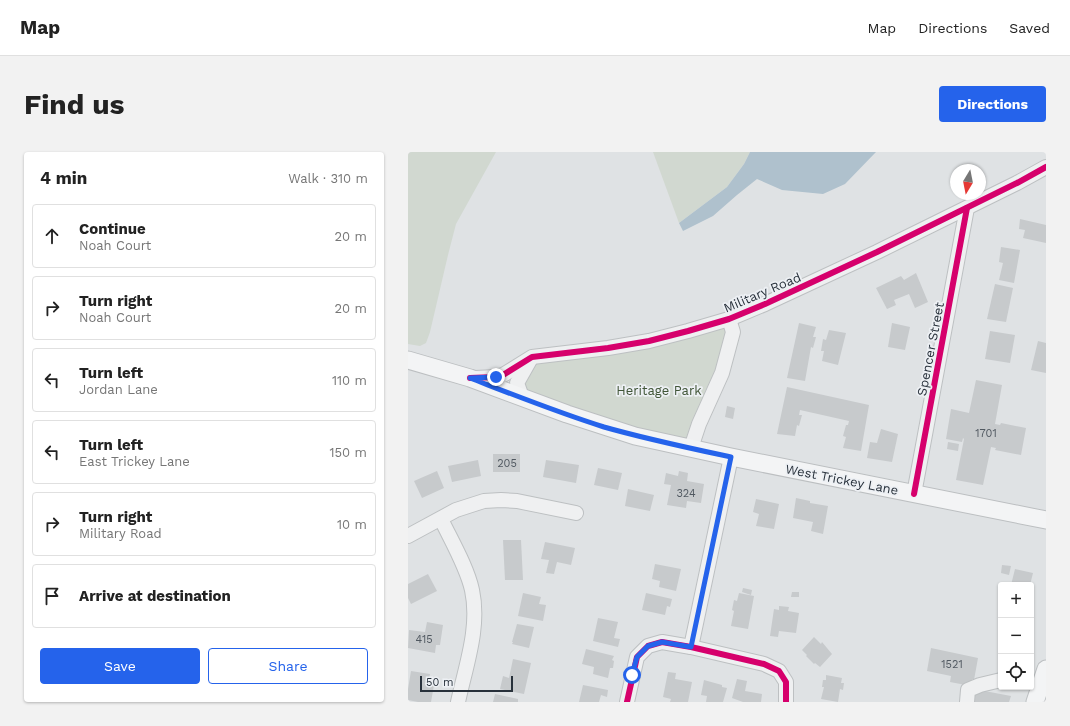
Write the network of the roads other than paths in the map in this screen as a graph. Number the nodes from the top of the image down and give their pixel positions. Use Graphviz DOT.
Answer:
graph roads {
  1 [pos="1046,167"];
  2 [pos="967,208"];
  3 [pos="729,318"];
  4 [pos="532,357"];
  5 [pos="408,360"];
  6 [pos="470,378"];
  7 [pos="522,398"];
  8 [pos="691,448"];
  9 [pos="731,457"];
  10 [pos="914,494"];
  11 [pos="576,513"];
  12 [pos="441,519"];
  13 [pos="1046,520"];
  14 [pos="408,536"];
  15 [pos="691,647"];
  16 [pos="1040,677"];
  17 [pos="998,681"];
  18 [pos="458,702"];
  19 [pos="627,702"];
  20 [pos="786,702"];
  21 [pos="967,702"];
  22 [pos="1035,702"];
  1 -- 2 [label="street, Military Road"];
  2 -- 3 [label="street, Military Road"];
  2 -- 10 [label="street, Spencer Street"];
  3 -- 4 [label="street, Military Road"];
  3 -- 8 [label="street"];
  4 -- 6 [label="street, Military Road"];
  4 -- 7 [label="street"];
  5 -- 6 [label="main road, Military Road"];
  6 -- 7 [label="main road, West Trickey Lane"];
  7 -- 8 [label="main road, West Trickey Lane"];
  8 -- 9 [label="main road, West Trickey Lane"];
  9 -- 10 [label="main road, West Trickey Lane"];
  9 -- 15 [label="street"];
  10 -- 13 [label="main road, West Trickey Lane"];
  11 -- 12 [label="street"];
  12 -- 14 [label="street"];
  12 -- 18 [label="street"];
  15 -- 19 [label="street"];
  15 -- 20 [label="street"];
  16 -- 22 [label="main road"];
  17 -- 21 [label="street"];
}
